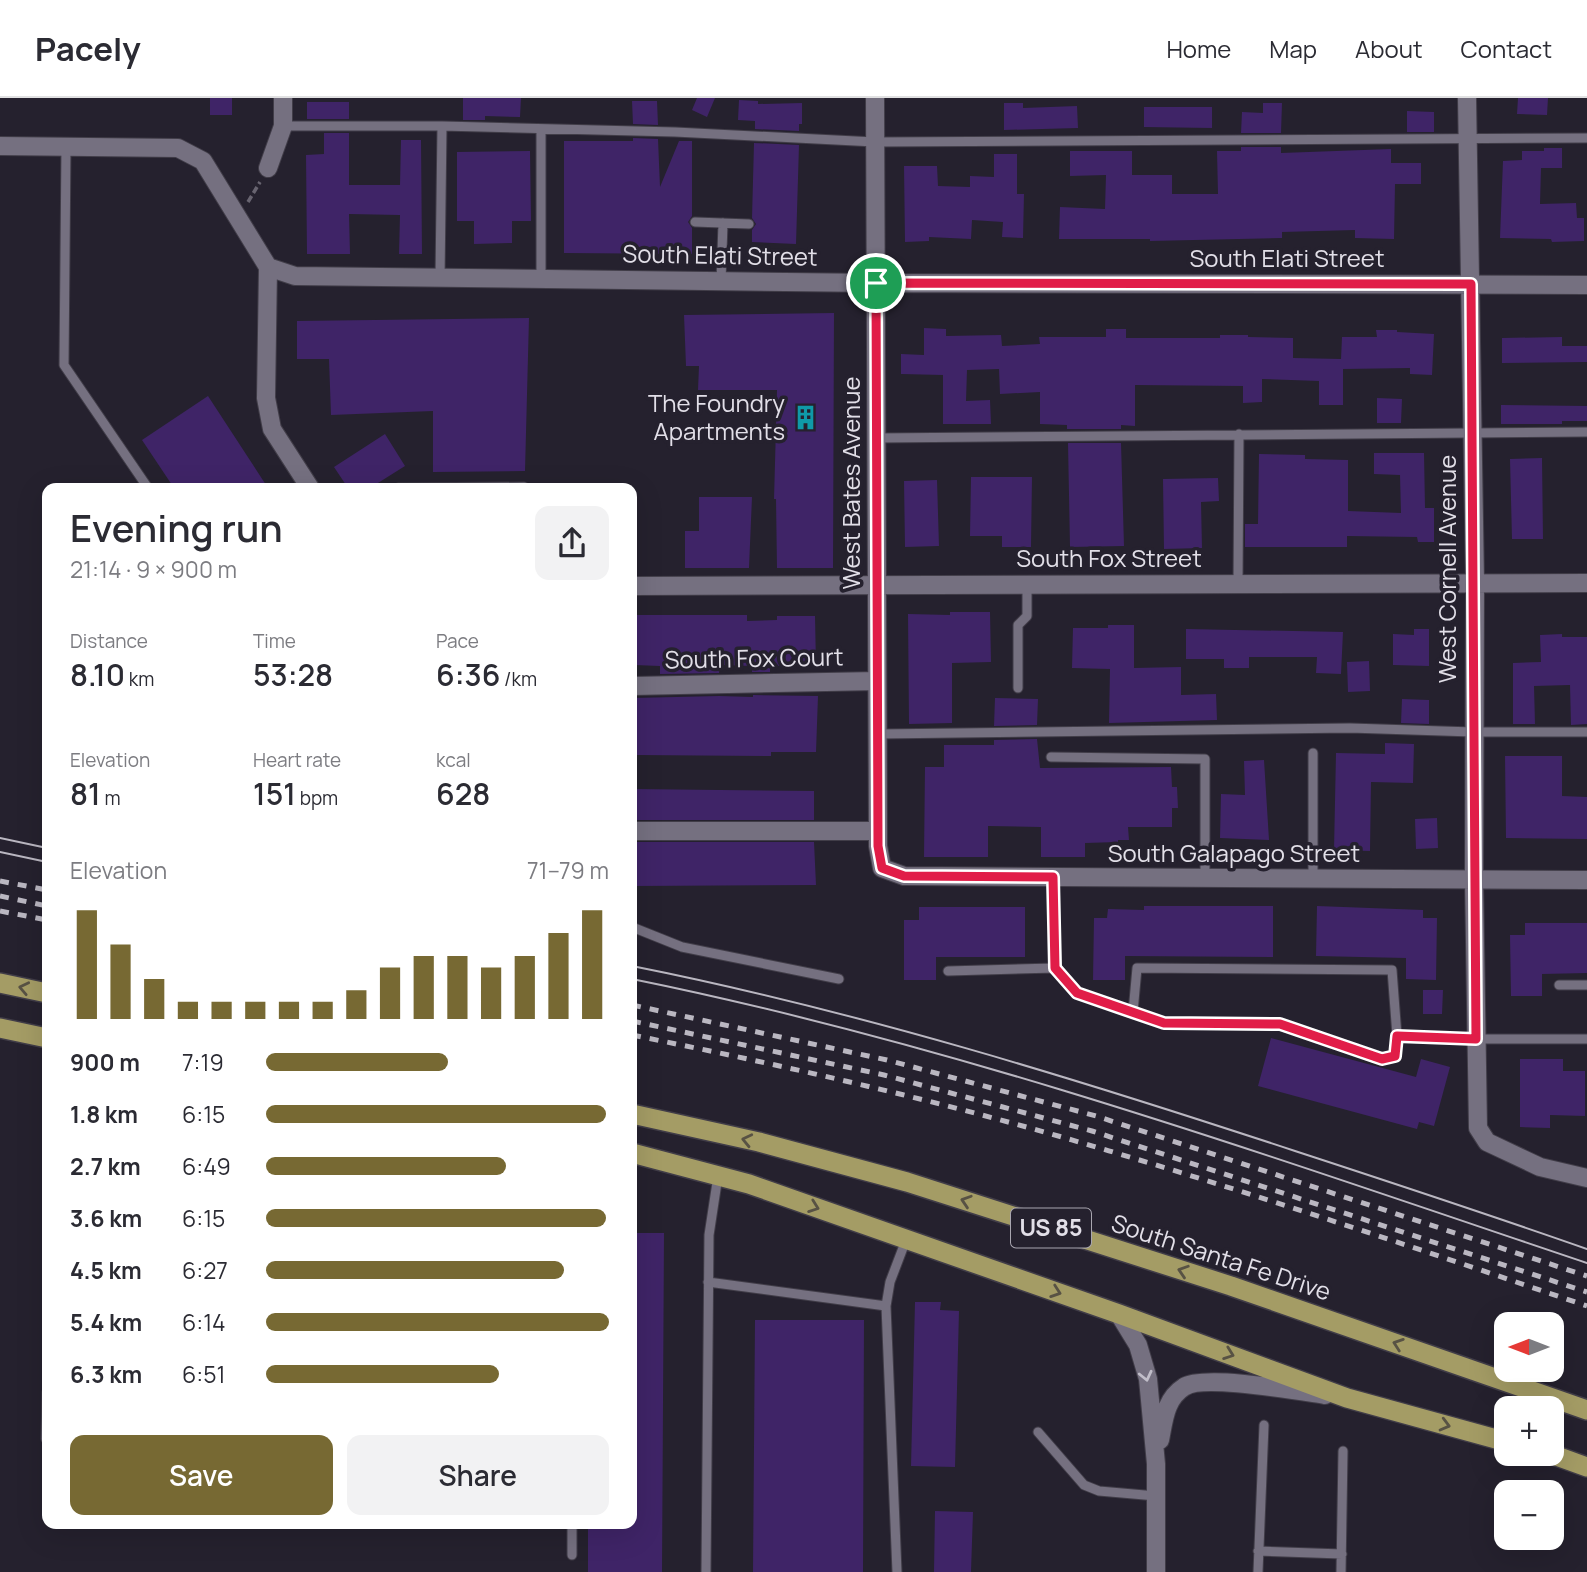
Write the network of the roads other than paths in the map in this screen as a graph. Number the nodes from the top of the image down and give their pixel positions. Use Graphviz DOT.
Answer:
graph roads {
  1 [pos="283,98"];
  2 [pos="875,98"];
  3 [pos="1467,98"];
  4 [pos="283,126"];
  5 [pos="442,126"];
  6 [pos="541,129"];
  7 [pos="1468,138"];
  8 [pos="1587,138"];
  9 [pos="875,142"];
  10 [pos="0,146"];
  11 [pos="66,147"];
  12 [pos="268,168"];
  13 [pos="695,222"];
  14 [pos="723,223"];
  15 [pos="749,224"];
  16 [pos="268,267"];
  17 [pos="440,277"];
  18 [pos="541,278"];
  19 [pos="721,281"];
  20 [pos="876,283"];
  21 [pos="1471,284"];
  22 [pos="1587,285"];
  23 [pos="1472,431"];
  24 [pos="1587,432"];
  25 [pos="1239,434"];
  26 [pos="877,438"];
  27 [pos="145,483"];
  28 [pos="307,483"];
  29 [pos="1475,582"];
  30 [pos="1027,583"];
  31 [pos="1238,583"];
  32 [pos="1587,583"];
  33 [pos="877,584"];
  34 [pos="637,586"];
  35 [pos="877,681"];
  36 [pos="637,685"];
  37 [pos="1018,688"];
  38 [pos="1473,732"];
  39 [pos="1587,732"];
  40 [pos="878,734"];
  41 [pos="1313,753"];
  42 [pos="1051,757"];
  43 [pos="637,831"];
  44 [pos="878,831"];
  45 [pos="882,868"];
  46 [pos="1053,877"];
  47 [pos="1205,878"];
  48 [pos="1312,878"];
  49 [pos="1474,880"];
  50 [pos="1587,880"];
  51 [pos="637,929"];
  52 [pos="1055,968"];
  53 [pos="948,971"];
  54 [pos="839,979"];
  55 [pos="0,983"];
  56 [pos="1559,985"];
  57 [pos="1587,985"];
  58 [pos="42,992"];
  59 [pos="1132,1012"];
  60 [pos="0,1028"];
  61 [pos="1397,1036"];
  62 [pos="42,1037"];
  63 [pos="1587,1038"];
  64 [pos="1476,1039"];
  65 [pos="637,1115"];
  66 [pos="637,1154"];
  67 [pos="718,1176"];
  68 [pos="1587,1178"];
  69 [pos="906,1240"];
  70 [pos="708,1282"];
  71 [pos="886,1306"];
  72 [pos="1119,1314"];
  73 [pos="1347,1398"];
  74 [pos="1587,1410"];
  75 [pos="1264,1425"];
  76 [pos="1038,1432"];
  77 [pos="1494,1438"];
  78 [pos="1343,1451"];
  79 [pos="1564,1459"];
  80 [pos="1156,1464"];
  81 [pos="1587,1467"];
  82 [pos="1156,1496"];
  83 [pos="572,1529"];
  84 [pos="1258,1551"];
  85 [pos="1342,1554"];
  86 [pos="572,1555"];
  87 [pos="706,1572"];
  88 [pos="897,1572"];
  89 [pos="1156,1572"];
  90 [pos="1258,1572"];
  91 [pos="1341,1572"];
  1 -- 4 [label="street"];
  2 -- 9 [label="street, West Bates Avenue"];
  3 -- 7 [label="street, West Cornell Avenue"];
  4 -- 5 [label="lane"];
  4 -- 12 [label="street"];
  5 -- 6 [label="lane"];
  5 -- 17 [label="lane"];
  6 -- 9 [label="lane"];
  6 -- 18 [label="lane"];
  7 -- 8 [label="lane"];
  7 -- 9 [label="lane"];
  7 -- 21 [label="street, West Cornell Avenue"];
  9 -- 20 [label="street, West Bates Avenue"];
  10 -- 11 [label="street"];
  11 -- 16 [label="street"];
  11 -- 27 [label="lane"];
  13 -- 14 [label="lane"];
  14 -- 15 [label="lane"];
  14 -- 19 [label="lane"];
  16 -- 17 [label="street, South Elati Street"];
  16 -- 28 [label="street"];
  17 -- 18 [label="street, South Elati Street"];
  18 -- 19 [label="street, South Elati Street"];
  19 -- 20 [label="street, South Elati Street"];
  20 -- 21 [label="street, South Elati Street"];
  20 -- 26 [label="street, West Bates Avenue"];
  21 -- 22 [label="street, South Elati Street"];
  21 -- 23 [label="street, West Cornell Avenue"];
  23 -- 24 [label="lane"];
  23 -- 25 [label="lane"];
  23 -- 29 [label="street, West Cornell Avenue"];
  25 -- 26 [label="lane"];
  25 -- 31 [label="lane"];
  26 -- 33 [label="street, West Bates Avenue"];
  29 -- 31 [label="street, South Fox Street"];
  29 -- 32 [label="street, South Fox Street"];
  29 -- 38 [label="street, West Cornell Avenue"];
  30 -- 31 [label="street, South Fox Street"];
  30 -- 33 [label="street, South Fox Street"];
  30 -- 37 [label="lane"];
  33 -- 34 [label="street, South Fox Street"];
  33 -- 35 [label="street, West Bates Avenue"];
  35 -- 36 [label="street, South Fox Court"];
  35 -- 40 [label="street, West Bates Avenue"];
  38 -- 39 [label="lane"];
  38 -- 40 [label="lane"];
  38 -- 49 [label="street, West Cornell Avenue"];
  40 -- 44 [label="street, West Bates Avenue"];
  41 -- 48 [label="lane"];
  42 -- 47 [label="lane"];
  43 -- 44 [label="street"];
  44 -- 45 [label="street, West Bates Avenue"];
  45 -- 46 [label="street, South Galapago Street"];
  46 -- 47 [label="street, South Galapago Street"];
  46 -- 52 [label="lane"];
  47 -- 48 [label="street, South Galapago Street"];
  48 -- 49 [label="street, South Galapago Street"];
  49 -- 50 [label="street, South Galapago Street"];
  49 -- 64 [label="street, West Cornell Avenue"];
  51 -- 54 [label="lane"];
  52 -- 53 [label="lane"];
  52 -- 59 [label="lane"];
  58 -- 55 [label="highway, one-way"];
  56 -- 57 [label="lane"];
  59 -- 61 [label="lane"];
  59 -- 61 [label="lane"];
  60 -- 62 [label="highway"];
  61 -- 64 [label="lane"];
  63 -- 64 [label="lane"];
  64 -- 68 [label="street, West Cornell Avenue"];
  74 -- 65 [label="highway, South Santa Fe Drive / US 85, one-way"];
  66 -- 67 [label="highway, US 85"];
  67 -- 69 [label="highway, US 85, one-way"];
  67 -- 70 [label="lane"];
  69 -- 71 [label="lane"];
  69 -- 72 [label="highway, US 85, one-way"];
  70 -- 71 [label="lane"];
  70 -- 87 [label="lane"];
  71 -- 88 [label="lane"];
  72 -- 73 [label="highway, US 85, one-way"];
  72 -- 80 [label="street, one-way"];
  73 -- 77 [label="highway, US 85, one-way"];
  73 -- 80 [label="street"];
  75 -- 84 [label="lane"];
  76 -- 82 [label="lane"];
  78 -- 85 [label="lane"];
  79 -- 81 [label="highway"];
  80 -- 82 [label="street"];
  82 -- 89 [label="street"];
  83 -- 86 [label="lane"];
  84 -- 85 [label="lane"];
  84 -- 90 [label="lane"];
  85 -- 91 [label="lane"];
}
